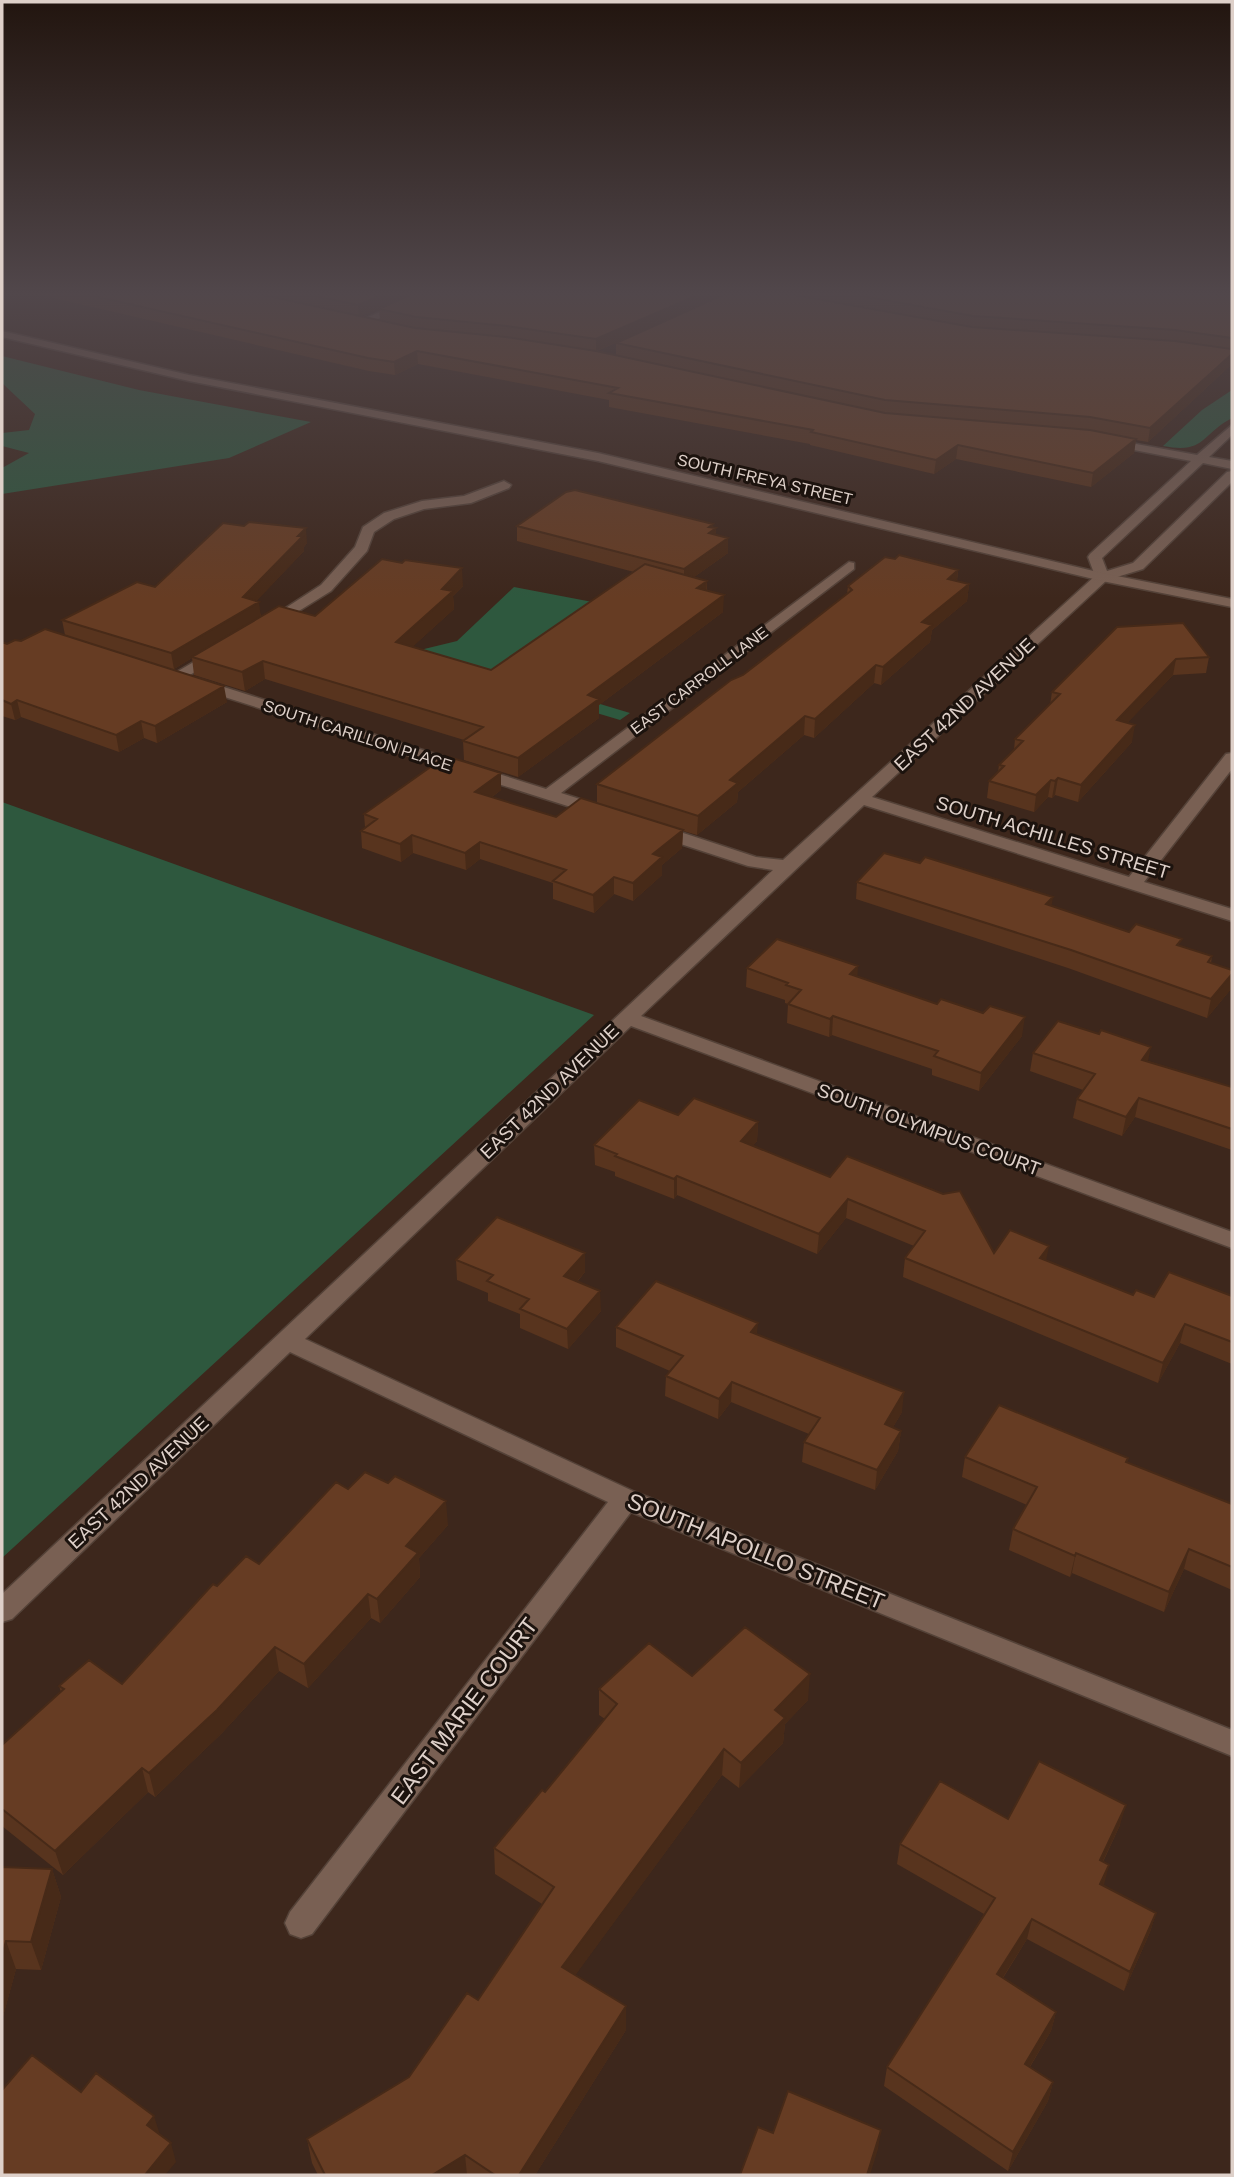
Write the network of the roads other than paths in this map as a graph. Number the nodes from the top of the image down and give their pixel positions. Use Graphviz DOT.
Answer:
graph roads {
  1 [pos="280,396"];
  2 [pos="1232,429"];
  3 [pos="1088,437"];
  4 [pos="1203,459"];
  5 [pos="1232,465"];
  6 [pos="1232,475"];
  7 [pos="504,485"];
  8 [pos="849,566"];
  9 [pos="1102,576"];
  10 [pos="1232,603"];
  11 [pos="258,630"];
  12 [pos="234,643"];
  13 [pos="1232,758"];
  14 [pos="548,794"];
  15 [pos="862,799"];
  16 [pos="787,866"];
  17 [pos="1133,884"];
  18 [pos="1232,915"];
  19 [pos="626,1017"];
  20 [pos="1232,1240"];
  21 [pos="288,1341"];
  22 [pos="626,1499"];
  23 [pos="2,1611"];
  24 [pos="1232,1743"];
  25 [pos="301,1923"];
  1 -- 9 [label="street, SOUTH FREYA STREET"];
  2 -- 4 [label="street"];
  3 -- 4 [label="street"];
  4 -- 5 [label="street"];
  4 -- 9 [label="street"];
  6 -- 9 [label="street"];
  7 -- 11 [label="street"];
  8 -- 14 [label="street, EAST CARROLL LANE"];
  9 -- 10 [label="street, SOUTH FREYA STREET"];
  9 -- 15 [label="street, EAST 42ND AVENUE"];
  12 -- 14 [label="street, SOUTH CARILLON PLACE"];
  13 -- 17 [label="street"];
  14 -- 16 [label="street, SOUTH CARILLON PLACE"];
  15 -- 16 [label="street, EAST 42ND AVENUE"];
  15 -- 17 [label="street, SOUTH ACHILLES STREET"];
  16 -- 19 [label="street, EAST 42ND AVENUE"];
  17 -- 18 [label="street, SOUTH ACHILLES STREET"];
  19 -- 20 [label="street, SOUTH OLYMPUS COURT"];
  19 -- 21 [label="street, EAST 42ND AVENUE"];
  21 -- 22 [label="street, SOUTH APOLLO STREET"];
  21 -- 23 [label="street, EAST 42ND AVENUE"];
  22 -- 24 [label="street, SOUTH APOLLO STREET"];
  22 -- 25 [label="street, EAST MARIE COURT"];
}
